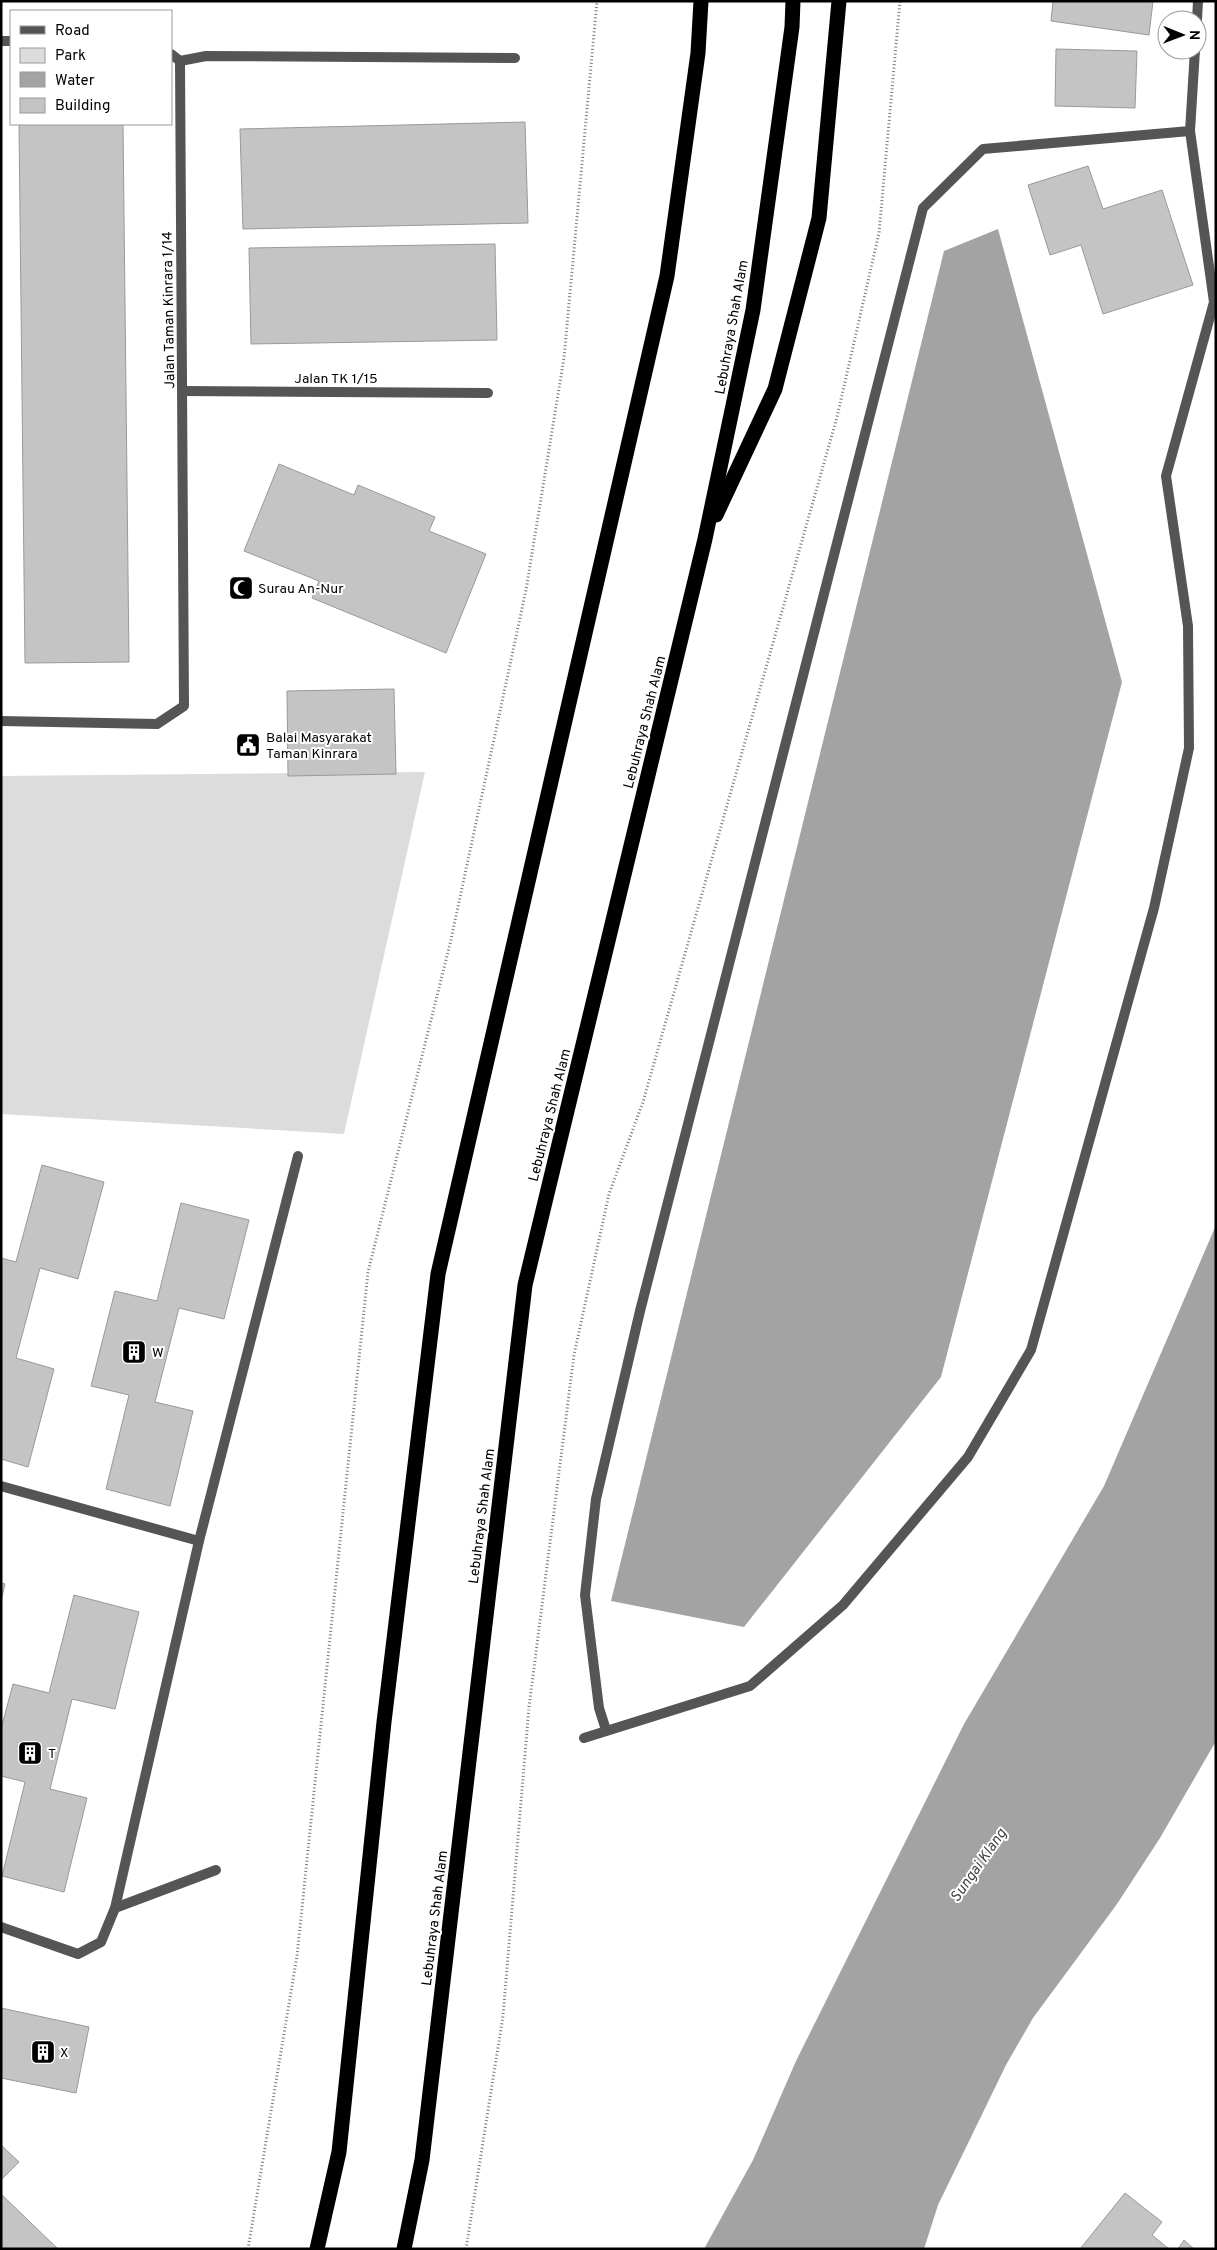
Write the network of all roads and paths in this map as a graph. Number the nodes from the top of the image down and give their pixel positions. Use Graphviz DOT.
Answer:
graph roads {
  1 [pos="597,1"];
  2 [pos="701,1"];
  3 [pos="793,1"];
  4 [pos="839,1"];
  5 [pos="900,1"];
  6 [pos="176,58"];
  7 [pos="515,58"];
  8 [pos="1194,60"];
  9 [pos="1190,131"];
  10 [pos="183,391"];
  11 [pos="488,392"];
  12 [pos="705,539"];
  13 [pos="1,721"];
  14 [pos="298,1156"];
  15 [pos="1,1486"];
  16 [pos="199,1541"];
  17 [pos="606,1730"];
  18 [pos="584,1738"];
  19 [pos="216,1870"];
  20 [pos="115,1908"];
  21 [pos="1,1927"];
  22 [pos="248,2249"];
  23 [pos="317,2249"];
  24 [pos="404,2249"];
  25 [pos="466,2249"];
  1 -- 22 [label="path"];
  2 -- 23 [label="highway"];
  3 -- 12 [label="highway, Lebuhraya Shah Alam"];
  4 -- 12 [label="highway"];
  5 -- 25 [label="path"];
  6 -- 7 [label="street, Jalan Taman Kinrara 1/14"];
  6 -- 10 [label="street, Jalan Taman Kinrara 1/14"];
  8 -- 9 [label="street"];
  9 -- 17 [label="street"];
  9 -- 17 [label="street"];
  10 -- 11 [label="street, Jalan TK 1/15"];
  10 -- 13 [label="street, Jalan Taman Kinrara 1/14"];
  12 -- 24 [label="highway, Lebuhraya Shah Alam"];
  14 -- 16 [label="street"];
  15 -- 16 [label="street"];
  16 -- 20 [label="street"];
  17 -- 18 [label="street"];
  19 -- 20 [label="street"];
  20 -- 21 [label="street"];
}
